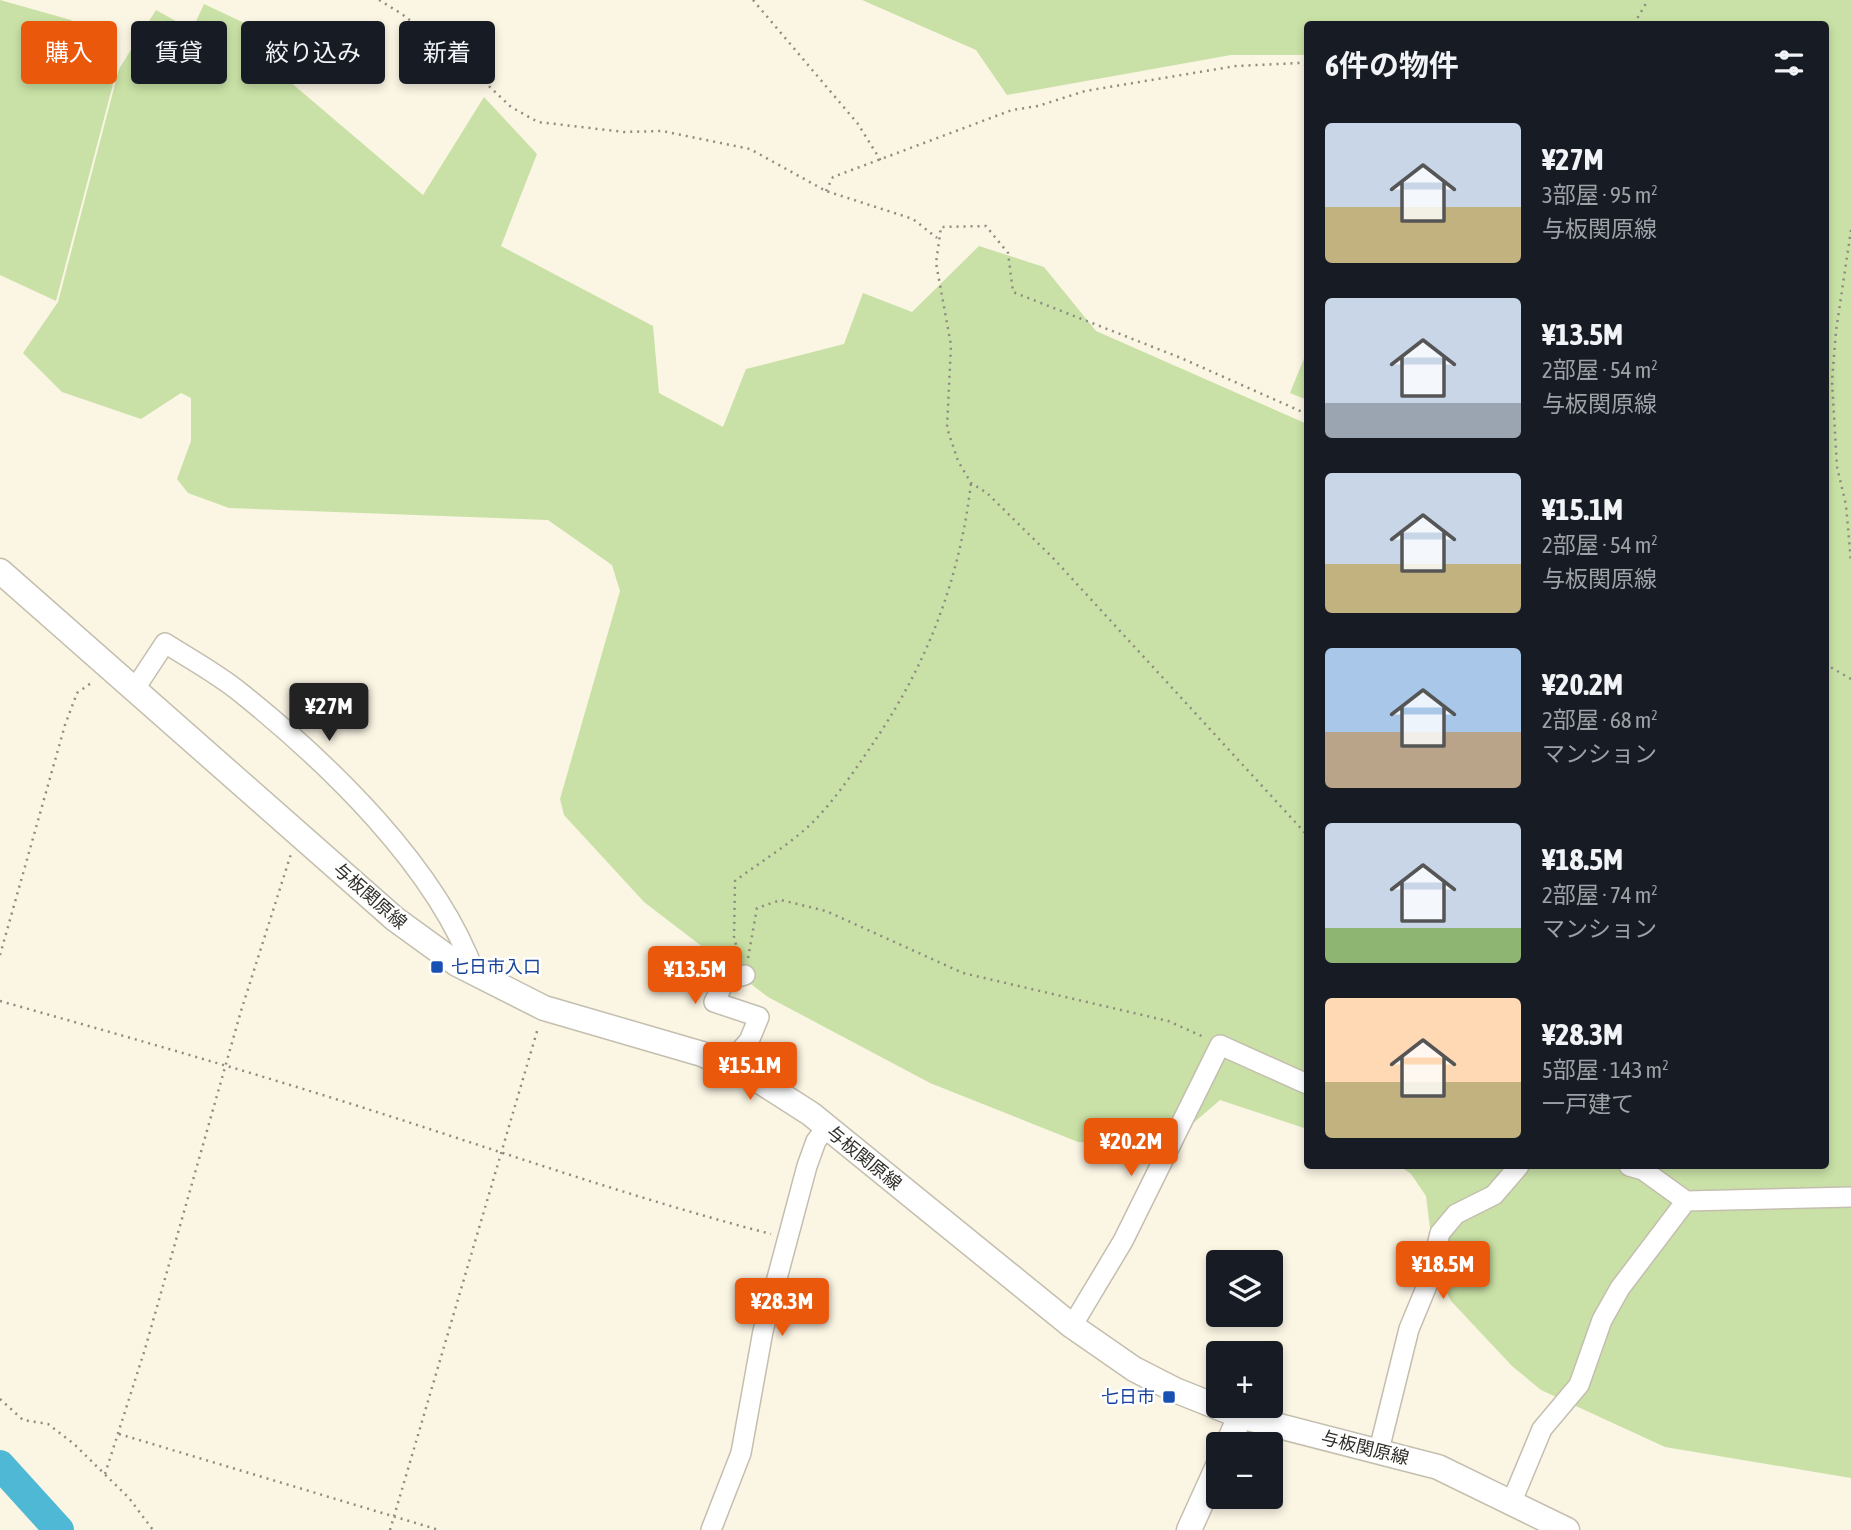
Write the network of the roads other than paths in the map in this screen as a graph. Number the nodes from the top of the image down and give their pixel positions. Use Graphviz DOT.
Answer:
graph roads {
  1 [pos="0,571"];
  2 [pos="134,690"];
  3 [pos="475,974"];
  4 [pos="746,975"];
  5 [pos="727,1064"];
  6 [pos="1304,1083"];
  7 [pos="827,1127"];
  8 [pos="1516,1169"];
  9 [pos="1640,1169"];
  10 [pos="1851,1197"];
  11 [pos="1686,1200"];
  12 [pos="1072,1326"];
  13 [pos="1206,1402"];
  14 [pos="1248,1418"];
  15 [pos="1379,1450"];
  16 [pos="1206,1492"];
  17 [pos="1512,1501"];
  18 [pos="711,1530"];
  19 [pos="1189,1530"];
  20 [pos="1567,1530"];
  1 -- 2 [label="main road, 与板関原線"];
  2 -- 3 [label="main road, 与板関原線"];
  2 -- 3 [label="street"];
  3 -- 5 [label="main road, 与板関原線"];
  4 -- 5 [label="street"];
  5 -- 7 [label="main road, 与板関原線"];
  6 -- 12 [label="street"];
  7 -- 12 [label="main road, 与板関原線"];
  7 -- 18 [label="street"];
  8 -- 15 [label="street"];
  9 -- 11 [label="street"];
  10 -- 11 [label="street"];
  11 -- 17 [label="street"];
  12 -- 13 [label="main road, 与板関原線"];
  14 -- 15 [label="main road, 与板関原線"];
  15 -- 17 [label="main road, 与板関原線"];
  16 -- 19 [label="main road"];
  17 -- 20 [label="main road, 与板関原線"];
}
